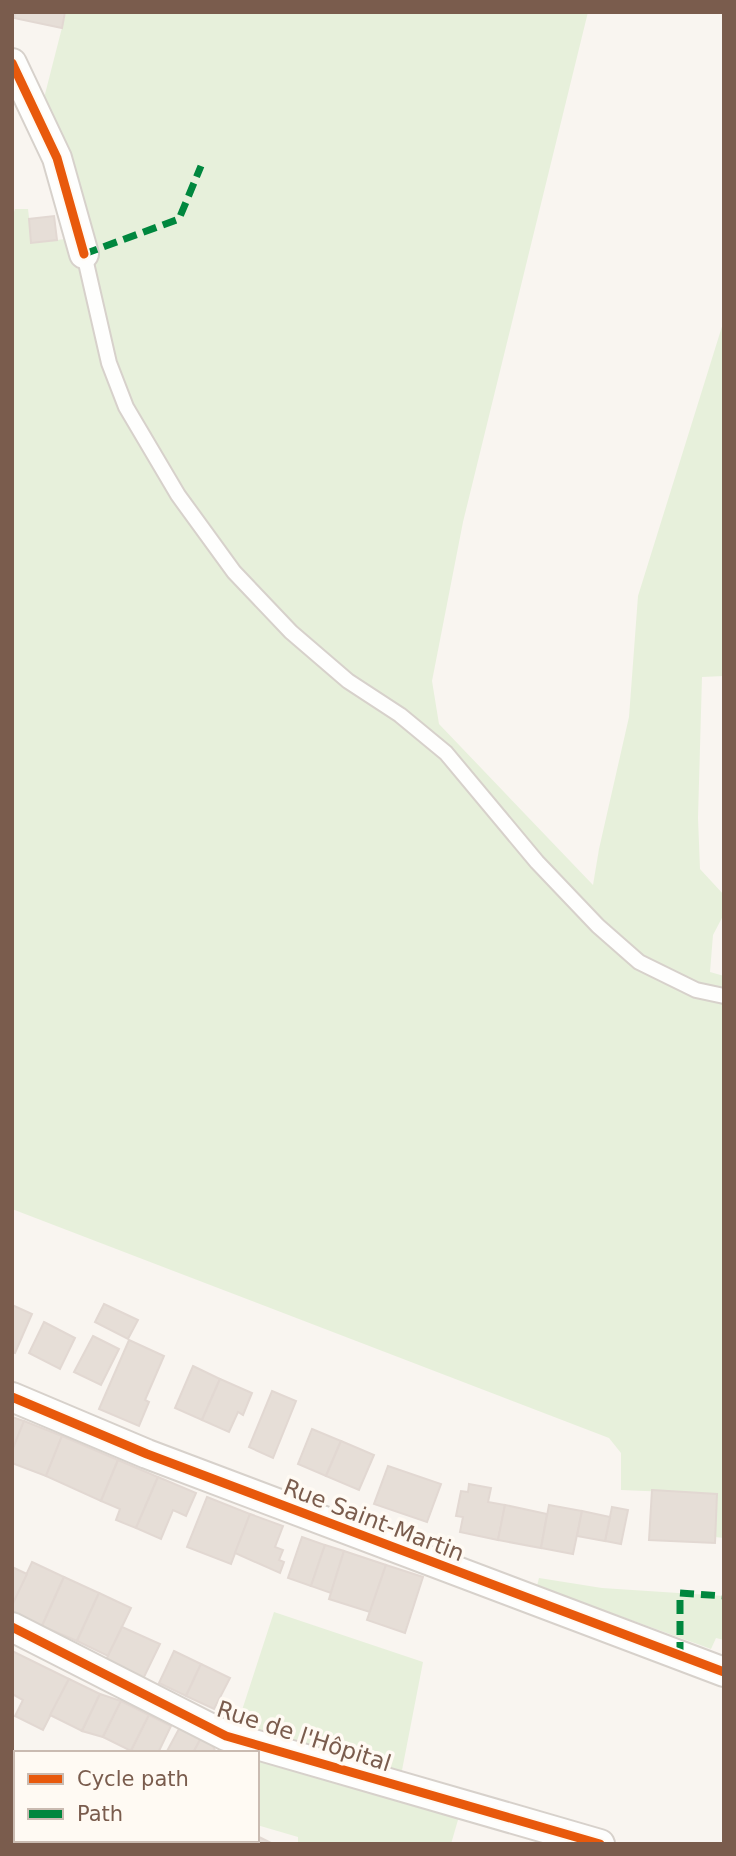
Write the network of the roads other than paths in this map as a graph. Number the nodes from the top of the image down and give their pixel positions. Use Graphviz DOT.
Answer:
graph roads {
  1 [pos="12,63"];
  2 [pos="84,254"];
  3 [pos="724,996"];
  4 [pos="12,1397"];
  5 [pos="12,1628"];
  6 [pos="724,1672"];
  7 [pos="600,1844"];
  1 -- 2 [label="street"];
  2 -- 3 [label="lane"];
  4 -- 6 [label="street, Rue Saint-Martin"];
  5 -- 7 [label="street, Rue de l'Hôpital"];
}
